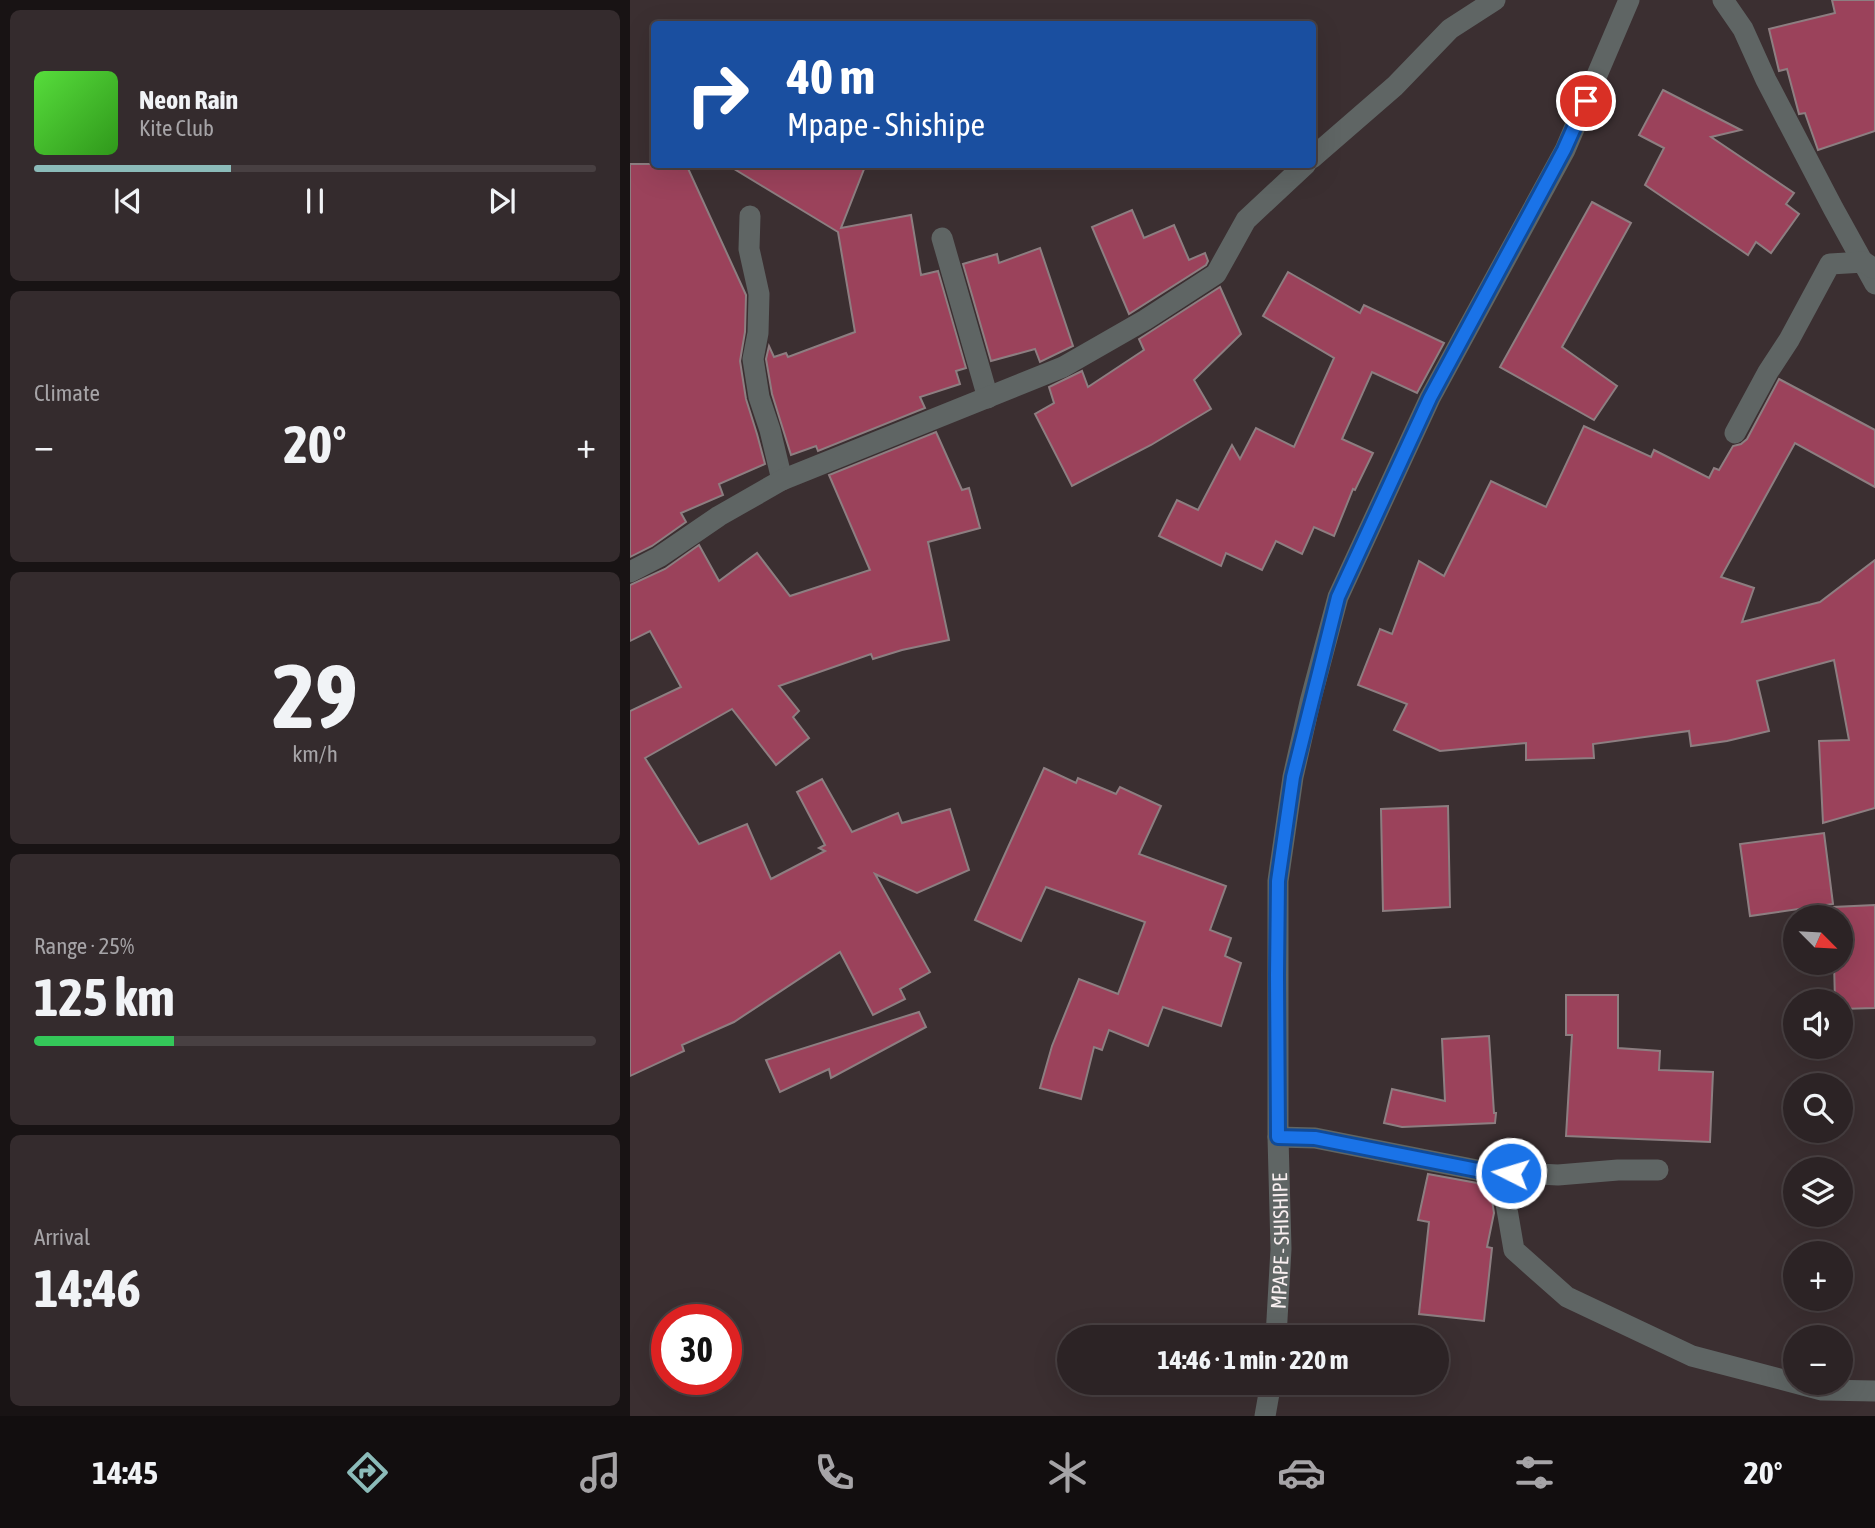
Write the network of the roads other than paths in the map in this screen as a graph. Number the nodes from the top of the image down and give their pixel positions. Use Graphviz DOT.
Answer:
graph roads {
  1 [pos="1495,0"];
  2 [pos="1629,0"];
  3 [pos="1723,0"];
  4 [pos="1316,155"];
  5 [pos="1302,168"];
  6 [pos="750,216"];
  7 [pos="942,238"];
  8 [pos="1869,266"];
  9 [pos="1875,284"];
  10 [pos="988,398"];
  11 [pos="1735,433"];
  12 [pos="782,480"];
  13 [pos="630,572"];
  14 [pos="1278,1137"];
  15 [pos="1658,1170"];
  16 [pos="1482,1171"];
  17 [pos="1277,1325"];
  18 [pos="1875,1391"];
  19 [pos="1269,1395"];
  20 [pos="1265,1416"];
  1 -- 4 [label="street"];
  2 -- 14 [label="street, MPAPE - SHISHIPE"];
  3 -- 8 [label="street"];
  5 -- 10 [label="street"];
  6 -- 12 [label="street"];
  7 -- 10 [label="street"];
  8 -- 9 [label="street"];
  8 -- 11 [label="street"];
  10 -- 12 [label="street"];
  12 -- 13 [label="street"];
  14 -- 16 [label="street"];
  14 -- 17 [label="street, MPAPE - SHISHIPE"];
  15 -- 16 [label="street"];
  16 -- 18 [label="street"];
  19 -- 20 [label="street"];
}
